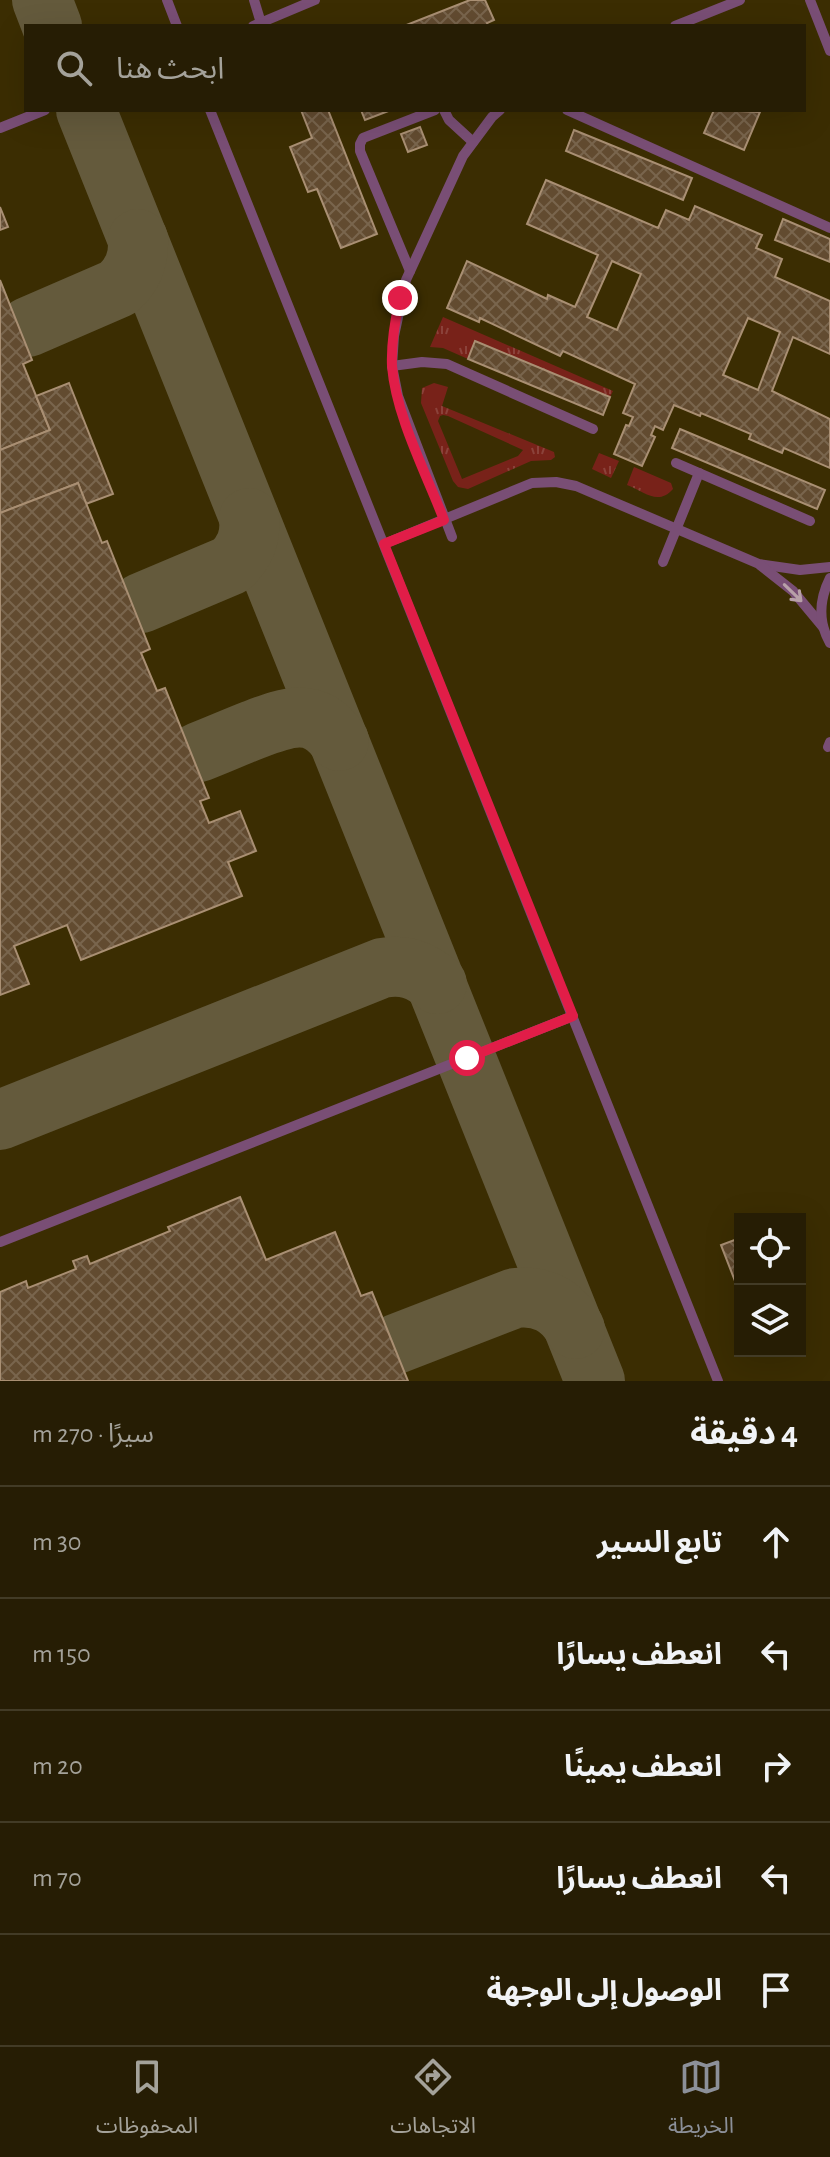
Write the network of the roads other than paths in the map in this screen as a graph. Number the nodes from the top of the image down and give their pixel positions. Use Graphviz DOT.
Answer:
graph roads {
  1 [pos="167,0"];
  2 [pos="254,0"];
  3 [pos="315,0"];
  4 [pos="740,0"];
  5 [pos="810,0"];
  6 [pos="176,24"];
  7 [pos="257,24"];
  8 [pos="680,24"];
  9 [pos="830,51"];
  10 [pos="40,112"];
  11 [pos="211,112"];
  12 [pos="430,112"];
  13 [pos="445,112"];
  14 [pos="498,112"];
  15 [pos="571,112"];
  16 [pos="0,128"];
  17 [pos="473,142"];
  18 [pos="830,228"];
  19 [pos="410,271"];
  20 [pos="392,366"];
  21 [pos="593,429"];
  22 [pos="676,463"];
  23 [pos="699,473"];
  24 [pos="444,520"];
  25 [pos="810,521"];
  26 [pos="676,529"];
  27 [pos="452,537"];
  28 [pos="384,544"];
  29 [pos="663,562"];
  30 [pos="759,564"];
  31 [pos="830,567"];
  32 [pos="830,578"];
  33 [pos="823,627"];
  34 [pos="830,643"];
  35 [pos="573,1016"];
  36 [pos="0,1242"];
  37 [pos="718,1381"];
  1 -- 6 [label="lane"];
  2 -- 7 [label="lane"];
  3 -- 7 [label="lane"];
  4 -- 8 [label="lane"];
  5 -- 9 [label="lane"];
  10 -- 16 [label="lane"];
  11 -- 28 [label="lane"];
  12 -- 19 [label="lane"];
  13 -- 17 [label="lane"];
  14 -- 17 [label="lane"];
  15 -- 18 [label="lane"];
  17 -- 19 [label="lane"];
  19 -- 20 [label="lane"];
  20 -- 21 [label="lane"];
  20 -- 24 [label="lane"];
  22 -- 23 [label="lane"];
  23 -- 25 [label="lane"];
  23 -- 26 [label="lane"];
  24 -- 26 [label="lane"];
  24 -- 27 [label="lane"];
  24 -- 28 [label="lane"];
  26 -- 29 [label="lane"];
  26 -- 30 [label="lane"];
  28 -- 35 [label="lane"];
  30 -- 31 [label="lane"];
  30 -- 33 [label="lane, one-way"];
  32 -- 33 [label="lane"];
  33 -- 34 [label="lane"];
  35 -- 36 [label="lane"];
  35 -- 37 [label="lane"];
}
